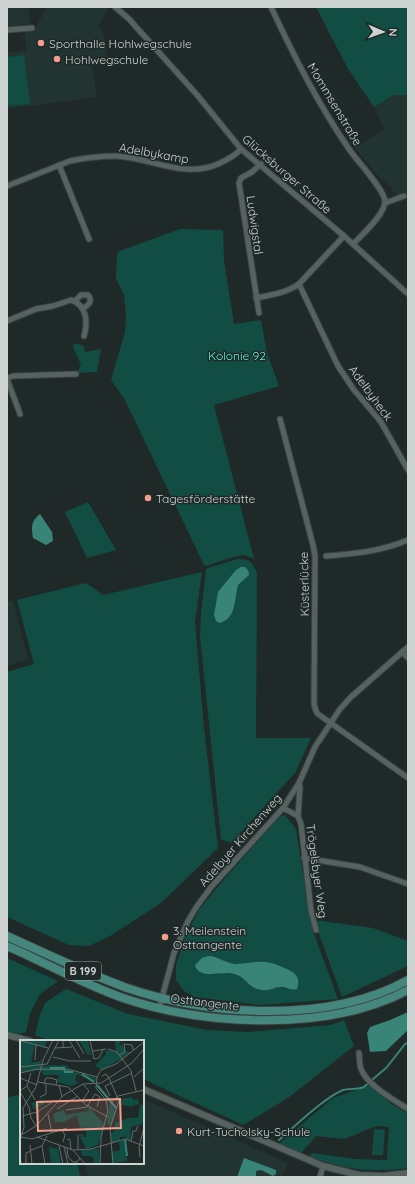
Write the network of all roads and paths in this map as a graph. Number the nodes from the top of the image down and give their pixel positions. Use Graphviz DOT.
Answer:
graph roads {
  1 [pos="115,7"];
  2 [pos="271,7"];
  3 [pos="32,28"];
  4 [pos="7,30"];
  5 [pos="241,149"];
  6 [pos="261,164"];
  7 [pos="59,165"];
  8 [pos="7,186"];
  9 [pos="404,196"];
  10 [pos="385,203"];
  11 [pos="344,236"];
  12 [pos="89,239"];
  13 [pos="353,244"];
  14 [pos="299,284"];
  15 [pos="408,294"];
  16 [pos="256,298"];
  17 [pos="75,301"];
  18 [pos="83,308"];
  19 [pos="259,313"];
  20 [pos="7,321"];
  21 [pos="84,336"];
  22 [pos="76,374"];
  23 [pos="7,378"];
  24 [pos="20,414"];
  25 [pos="280,419"];
  26 [pos="408,470"];
  27 [pos="408,540"];
  28 [pos="326,556"];
  29 [pos="408,647"];
  30 [pos="402,652"];
  31 [pos="408,658"];
  32 [pos="330,722"];
  33 [pos="408,778"];
  34 [pos="298,783"];
  35 [pos="283,808"];
  36 [pos="298,816"];
  37 [pos="304,858"];
  38 [pos="408,884"];
  39 [pos="316,930"];
  40 [pos="7,936"];
  41 [pos="7,946"];
  42 [pos="408,980"];
  43 [pos="408,990"];
  44 [pos="162,998"];
  45 [pos="159,1009"];
  46 [pos="7,1035"];
  47 [pos="26,1040"];
  48 [pos="359,1053"];
  49 [pos="144,1089"];
  50 [pos="408,1110"];
  51 [pos="323,1166"];
  52 [pos="408,1173"];
  53 [pos="320,1177"];
  1 -- 5 [label="street, Glücksburger Straße"];
  2 -- 10 [label="street, Mommsenstraße"];
  3 -- 4 [label="street"];
  5 -- 6 [label="street, Glücksburger Straße"];
  5 -- 7 [label="street, Adelbykamp"];
  6 -- 11 [label="street, Glücksburger Straße"];
  6 -- 16 [label="street, Ludwigstal"];
  7 -- 8 [label="street, Adelbykamp"];
  7 -- 12 [label="street"];
  9 -- 10 [label="street"];
  10 -- 13 [label="street"];
  11 -- 13 [label="street, Glücksburger Straße"];
  11 -- 14 [label="street"];
  13 -- 15 [label="street, Glücksburger Straße"];
  14 -- 16 [label="street"];
  14 -- 26 [label="street, Adelbyheck"];
  16 -- 19 [label="street, Ludwigstal"];
  17 -- 18 [label="street"];
  17 -- 18 [label="street"];
  17 -- 20 [label="street"];
  18 -- 21 [label="street"];
  22 -- 23 [label="street"];
  23 -- 24 [label="street"];
  25 -- 32 [label="street, Küsterlücke"];
  27 -- 28 [label="street"];
  29 -- 30 [label="street, Adelbyer Kirchenweg"];
  30 -- 31 [label="street"];
  30 -- 32 [label="street, Adelbyer Kirchenweg"];
  32 -- 33 [label="street, Küsterlücke"];
  32 -- 34 [label="street, Adelbyer Kirchenweg"];
  34 -- 35 [label="street, Adelbyer Kirchenweg"];
  34 -- 36 [label="street, Trögelsbyer Weg"];
  35 -- 36 [label="street, Trögelsbyer Weg"];
  35 -- 44 [label="street, Adelbyer Kirchenweg"];
  36 -- 37 [label="street, Trögelsbyer Weg"];
  37 -- 38 [label="street"];
  37 -- 39 [label="street, Trögelsbyer Weg"];
  40 -- 44 [label="main road, Osttangente / B 199"];
  41 -- 45 [label="main road, Osttangente / B 199"];
  42 -- 44 [label="main road, Osttangente / B 199"];
  43 -- 45 [label="main road, Osttangente / B 199"];
  44 -- 45 [label="street, Adelbyer Kirchenweg"];
  46 -- 47 [label="street"];
  48 -- 50 [label="street"];
  49 -- 51 [label="street"];
  51 -- 52 [label="street"];
  51 -- 53 [label="street"];
}
